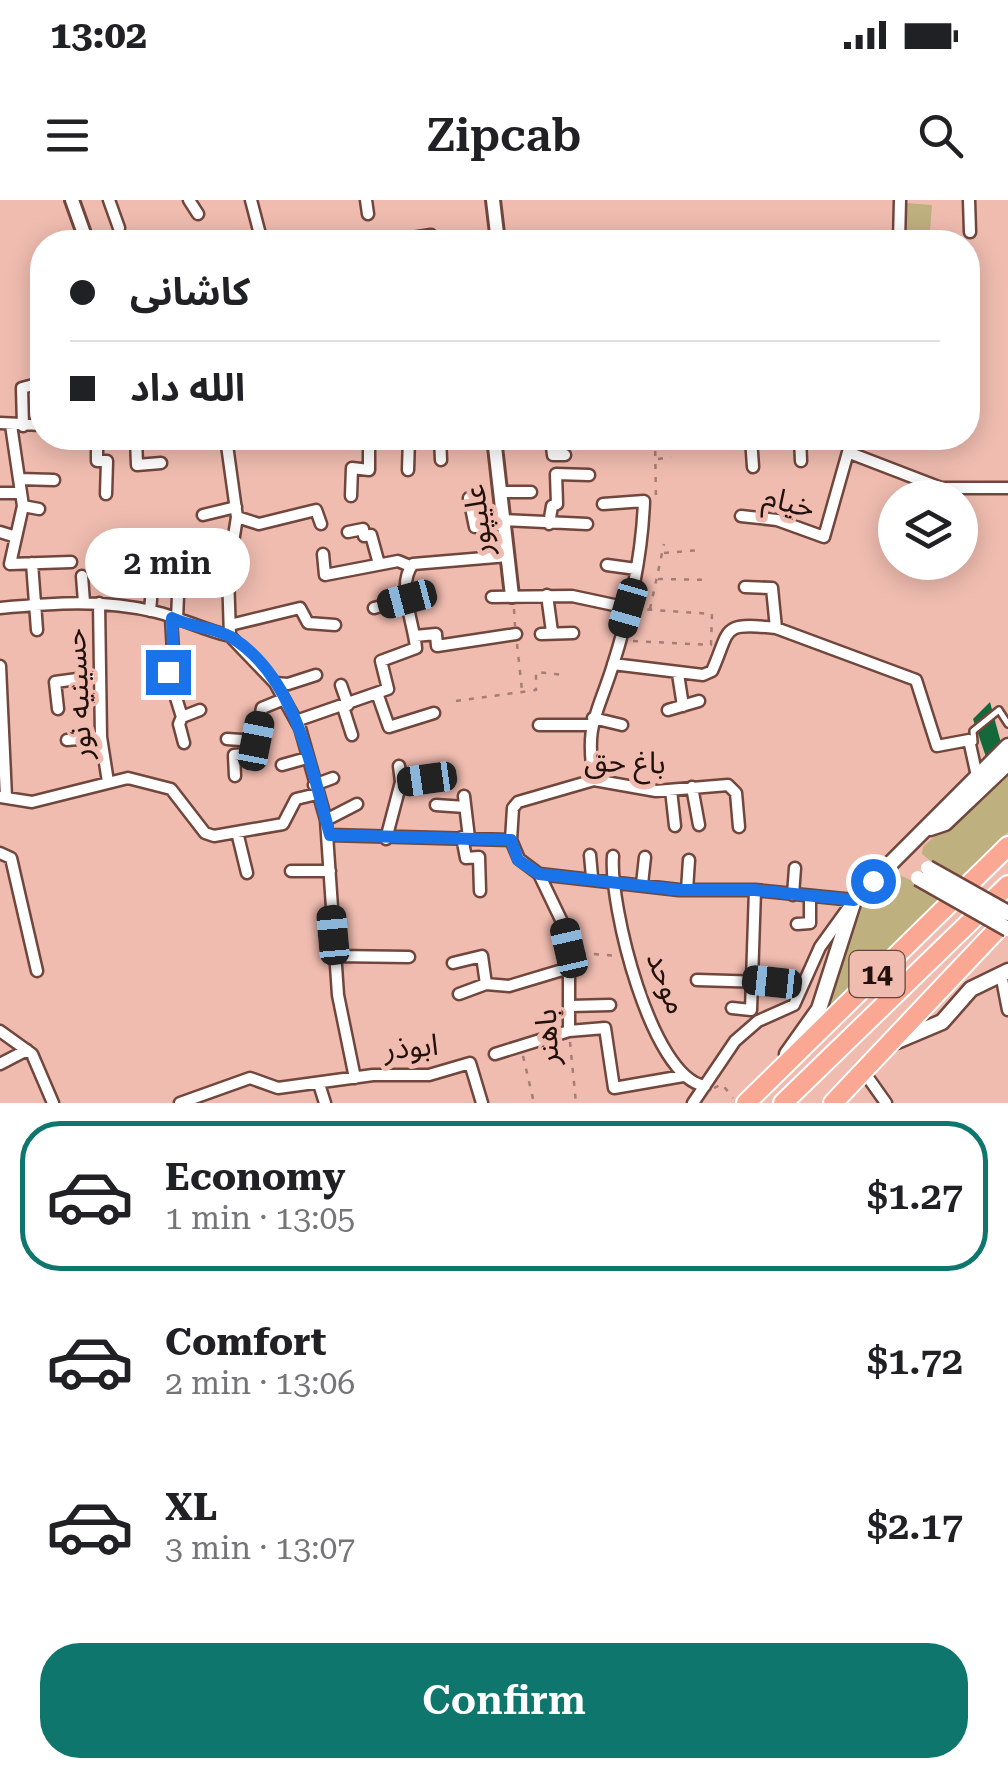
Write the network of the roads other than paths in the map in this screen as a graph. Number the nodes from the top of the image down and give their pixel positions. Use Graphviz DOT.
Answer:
graph roads {
  1 [pos="73,200"];
  2 [pos="109,200"];
  3 [pos="189,200"];
  4 [pos="251,200"];
  5 [pos="366,200"];
  6 [pos="493,200"];
  7 [pos="900,200"];
  8 [pos="969,200"];
  9 [pos="198,214"];
  10 [pos="368,214"];
  11 [pos="118,228"];
  12 [pos="82,230"];
  13 [pos="259,230"];
  14 [pos="497,230"];
  15 [pos="899,230"];
  16 [pos="970,230"];
  17 [pos="30,386"];
  18 [pos="11,425"];
  19 [pos="97,450"];
  20 [pos="136,450"];
  21 [pos="228,450"];
  22 [pos="369,450"];
  23 [pos="409,450"];
  24 [pos="441,450"];
  25 [pos="495,450"];
  26 [pos="552,450"];
  27 [pos="752,450"];
  28 [pos="801,450"];
  29 [pos="850,452"];
  30 [pos="565,456"];
  31 [pos="441,460"];
  32 [pos="802,461"];
  33 [pos="162,463"];
  34 [pos="753,467"];
  35 [pos="408,470"];
  36 [pos="589,474"];
  37 [pos="19,479"];
  38 [pos="54,480"];
  39 [pos="1008,488"];
  40 [pos="21,492"];
  41 [pos="500,492"];
  42 [pos="531,492"];
  43 [pos="0,493"];
  44 [pos="106,494"];
  45 [pos="351,496"];
  46 [pos="469,498"];
  47 [pos="603,504"];
  48 [pos="23,506"];
  49 [pos="38,509"];
  50 [pos="237,512"];
  51 [pos="203,515"];
  52 [pos="741,516"];
  53 [pos="504,522"];
  54 [pos="320,524"];
  55 [pos="551,524"];
  56 [pos="587,524"];
  57 [pos="0,532"];
  58 [pos="348,532"];
  59 [pos="16,538"];
  60 [pos="155,553"];
  61 [pos="323,554"];
  62 [pos="508,556"];
  63 [pos="71,562"];
  64 [pos="32,564"];
  65 [pos="379,564"];
  66 [pos="607,565"];
  67 [pos="410,566"];
  68 [pos="636,570"];
  69 [pos="82,576"];
  70 [pos="746,587"];
  71 [pos="178,595"];
  72 [pos="512,596"];
  73 [pos="547,596"];
  74 [pos="492,597"];
  75 [pos="407,599"];
  76 [pos="84,602"];
  77 [pos="99,603"];
  78 [pos="37,604"];
  79 [pos="0,608"];
  80 [pos="374,608"];
  81 [pos="628,608"];
  82 [pos="150,611"];
  83 [pos="174,619"];
  84 [pos="336,625"];
  85 [pos="776,628"];
  86 [pos="37,630"];
  87 [pos="230,630"];
  88 [pos="574,633"];
  89 [pos="516,634"];
  90 [pos="415,636"];
  91 [pos="481,641"];
  92 [pos="450,644"];
  93 [pos="484,656"];
  94 [pos="451,658"];
  95 [pos="613,664"];
  96 [pos="0,666"];
  97 [pos="678,674"];
  98 [pos="100,676"];
  99 [pos="316,676"];
  100 [pos="275,683"];
  101 [pos="341,685"];
  102 [pos="378,693"];
  103 [pos="284,699"];
  104 [pos="699,701"];
  105 [pos="346,706"];
  106 [pos="683,706"];
  107 [pos="58,709"];
  108 [pos="200,710"];
  109 [pos="668,710"];
  110 [pos="2,712"];
  111 [pos="434,713"];
  112 [pos="182,717"];
  113 [pos="296,721"];
  114 [pos="591,722"];
  115 [pos="539,724"];
  116 [pos="1008,724"];
  117 [pos="622,726"];
  118 [pos="352,735"];
  119 [pos="101,737"];
  120 [pos="68,740"];
  121 [pos="227,740"];
  122 [pos="256,741"];
  123 [pos="184,743"];
  124 [pos="1008,746"];
  125 [pos="306,758"];
  126 [pos="3,760"];
  127 [pos="1008,764"];
  128 [pos="282,765"];
  129 [pos="398,766"];
  130 [pos="3,773"];
  131 [pos="235,776"];
  132 [pos="976,776"];
  133 [pos="333,778"];
  134 [pos="427,779"];
  135 [pos="594,780"];
  136 [pos="108,782"];
  137 [pos="401,782"];
  138 [pos="692,787"];
  139 [pos="315,790"];
  140 [pos="671,790"];
  141 [pos="380,794"];
  142 [pos="394,794"];
  143 [pos="3,797"];
  144 [pos="357,804"];
  145 [pos="436,805"];
  146 [pos="326,820"];
  147 [pos="699,825"];
  148 [pos="675,826"];
  149 [pos="739,827"];
  150 [pos="930,828"];
  151 [pos="236,832"];
  152 [pos="330,835"];
  153 [pos="465,838"];
  154 [pos="386,839"];
  155 [pos="511,840"];
  156 [pos="1008,846"];
  157 [pos="904,852"];
  158 [pos="0,854"];
  159 [pos="590,855"];
  160 [pos="613,856"];
  161 [pos="646,857"];
  162 [pos="690,860"];
  163 [pos="892,863"];
  164 [pos="794,868"];
  165 [pos="291,871"];
  166 [pos="330,871"];
  167 [pos="247,873"];
  168 [pos="923,873"];
  169 [pos="539,874"];
  170 [pos="592,877"];
  171 [pos="611,879"];
  172 [pos="642,884"];
  173 [pos="1008,885"];
  174 [pos="687,890"];
  175 [pos="755,890"];
  176 [pos="480,891"];
  177 [pos="793,894"];
  178 [pos="810,896"];
  179 [pos="854,900"];
  180 [pos="1008,916"];
  181 [pos="798,924"];
  182 [pos="1008,929"];
  183 [pos="335,956"];
  184 [pos="410,957"];
  185 [pos="454,963"];
  186 [pos="569,968"];
  187 [pos="37,970"];
  188 [pos="1004,972"];
  189 [pos="752,979"];
  190 [pos="696,980"];
  191 [pos="486,984"];
  192 [pos="792,984"];
  193 [pos="459,994"];
  194 [pos="610,1004"];
  195 [pos="570,1006"];
  196 [pos="732,1008"];
  197 [pos="1008,1010"];
  198 [pos="942,1022"];
  199 [pos="0,1031"];
  200 [pos="569,1031"];
  201 [pos="27,1050"];
  202 [pos="496,1054"];
  203 [pos="0,1064"];
  204 [pos="864,1072"];
  205 [pos="683,1076"];
  206 [pos="355,1078"];
  207 [pos="319,1084"];
  208 [pos="705,1086"];
  209 [pos="763,1086"];
  210 [pos="741,1102"];
  211 [pos="52,1103"];
  212 [pos="180,1103"];
  213 [pos="324,1103"];
  214 [pos="482,1103"];
  215 [pos="693,1103"];
  216 [pos="783,1103"];
  217 [pos="833,1103"];
  218 [pos="886,1103"];
  1 -- 12 [label="street"];
  2 -- 11 [label="street"];
  3 -- 9 [label="street"];
  4 -- 13 [label="street"];
  5 -- 10 [label="street"];
  6 -- 14 [label="street"];
  7 -- 15 [label="street"];
  8 -- 16 [label="street"];
  17 -- 18 [label="street"];
  18 -- 37 [label="street"];
  19 -- 44 [label="street"];
  20 -- 33 [label="street"];
  21 -- 50 [label="street"];
  22 -- 45 [label="street"];
  23 -- 35 [label="street"];
  24 -- 31 [label="street"];
  25 -- 41 [label="street, علیپور"];
  26 -- 30 [label="street"];
  27 -- 34 [label="street"];
  28 -- 32 [label="street"];
  29 -- 39 [label="street"];
  29 -- 52 [label="street, خیام"];
  36 -- 55 [label="street"];
  37 -- 38 [label="street"];
  37 -- 40 [label="street"];
  40 -- 43 [label="street"];
  40 -- 48 [label="street"];
  41 -- 42 [label="street"];
  41 -- 53 [label="street, علیپور"];
  46 -- 53 [label="street"];
  47 -- 68 [label="street"];
  48 -- 49 [label="street"];
  48 -- 59 [label="street"];
  50 -- 51 [label="street"];
  50 -- 54 [label="street"];
  50 -- 87 [label="street"];
  53 -- 55 [label="street"];
  53 -- 62 [label="street, علیپور"];
  55 -- 56 [label="street"];
  57 -- 59 [label="street"];
  58 -- 65 [label="street"];
  59 -- 64 [label="street"];
  60 -- 82 [label="street"];
  61 -- 65 [label="street"];
  62 -- 67 [label="street"];
  62 -- 72 [label="street, علیپور"];
  63 -- 64 [label="street"];
  64 -- 78 [label="street"];
  65 -- 67 [label="street"];
  66 -- 68 [label="street"];
  67 -- 75 [label="street"];
  68 -- 81 [label="street"];
  69 -- 76 [label="street"];
  70 -- 85 [label="street"];
  71 -- 83 [label="street"];
  72 -- 73 [label="street"];
  72 -- 74 [label="street"];
  73 -- 81 [label="street"];
  73 -- 88 [label="street"];
  75 -- 80 [label="street"];
  75 -- 90 [label="street"];
  76 -- 77 [label="street"];
  76 -- 78 [label="street"];
  77 -- 82 [label="street"];
  77 -- 98 [label="street, حسینیه نور"];
  78 -- 79 [label="street"];
  78 -- 86 [label="street"];
  81 -- 95 [label="street"];
  82 -- 83 [label="street"];
  83 -- 87 [label="street"];
  83 -- 112 [label="street"];
  84 -- 87 [label="street"];
  85 -- 97 [label="street"];
  85 -- 132 [label="street"];
  87 -- 100 [label="street"];
  89 -- 91 [label="street"];
  90 -- 92 [label="street"];
  90 -- 102 [label="street"];
  91 -- 92 [label="street"];
  91 -- 93 [label="street"];
  92 -- 94 [label="street"];
  95 -- 97 [label="street"];
  95 -- 114 [label="street"];
  96 -- 110 [label="street"];
  97 -- 106 [label="street"];
  98 -- 107 [label="street"];
  98 -- 119 [label="street, حسینیه نور"];
  99 -- 100 [label="street"];
  100 -- 103 [label="street"];
  101 -- 105 [label="street"];
  102 -- 105 [label="street"];
  102 -- 111 [label="street"];
  103 -- 113 [label="street"];
  103 -- 122 [label="street"];
  104 -- 106 [label="street"];
  105 -- 113 [label="street"];
  105 -- 118 [label="street"];
  106 -- 109 [label="street"];
  108 -- 112 [label="street"];
  110 -- 126 [label="street"];
  112 -- 123 [label="street"];
  113 -- 125 [label="street"];
  114 -- 115 [label="street"];
  114 -- 117 [label="street"];
  114 -- 135 [label="street"];
  116 -- 132 [label="lane"];
  119 -- 120 [label="street"];
  119 -- 136 [label="street, حسینیه نور"];
  121 -- 122 [label="street"];
  122 -- 131 [label="street"];
  124 -- 132 [label="main road"];
  125 -- 128 [label="street"];
  125 -- 139 [label="street"];
  126 -- 130 [label="street"];
  127 -- 150 [label="main road"];
  129 -- 137 [label="street"];
  130 -- 143 [label="street"];
  132 -- 150 [label="main road"];
  133 -- 139 [label="street"];
  134 -- 137 [label="street"];
  135 -- 140 [label="street, باغ حق"];
  135 -- 155 [label="street, باغ حق"];
  136 -- 143 [label="street"];
  136 -- 151 [label="street"];
  137 -- 142 [label="street"];
  138 -- 140 [label="street, باغ حق"];
  138 -- 147 [label="street"];
  138 -- 149 [label="street, باغ حق"];
  139 -- 146 [label="street"];
  139 -- 151 [label="street"];
  140 -- 148 [label="street"];
  141 -- 142 [label="street"];
  142 -- 154 [label="street"];
  144 -- 146 [label="street"];
  145 -- 153 [label="street"];
  146 -- 152 [label="street"];
  150 -- 157 [label="main road"];
  151 -- 167 [label="street"];
  152 -- 154 [label="street"];
  152 -- 166 [label="street"];
  153 -- 154 [label="street"];
  153 -- 155 [label="street"];
  153 -- 176 [label="street"];
  155 -- 169 [label="street, باهنر"];
  156 -- 209 [label="highway, 14"];
  157 -- 163 [label="main road"];
  157 -- 168 [label="main road"];
  158 -- 187 [label="street"];
  159 -- 170 [label="street"];
  160 -- 171 [label="street, موحد"];
  161 -- 172 [label="street"];
  162 -- 174 [label="street"];
  163 -- 168 [label="main road"];
  163 -- 179 [label="main road"];
  164 -- 177 [label="street"];
  165 -- 166 [label="street"];
  166 -- 183 [label="street"];
  168 -- 180 [label="main road, bridge"];
  168 -- 182 [label="main road, bridge"];
  169 -- 170 [label="street"];
  169 -- 186 [label="street, باهنر"];
  170 -- 171 [label="street"];
  171 -- 172 [label="street"];
  171 -- 205 [label="street, موحد"];
  172 -- 174 [label="street"];
  173 -- 216 [label="highway, 14"];
  174 -- 175 [label="street"];
  175 -- 177 [label="street"];
  175 -- 189 [label="street"];
  177 -- 178 [label="street"];
  178 -- 179 [label="street"];
  178 -- 181 [label="street"];
  179 -- 208 [label="street"];
  179 -- 209 [label="main road"];
  180 -- 204 [label="highway"];
  182 -- 198 [label="main road"];
  183 -- 184 [label="street"];
  183 -- 206 [label="street"];
  185 -- 191 [label="street"];
  186 -- 191 [label="street"];
  186 -- 195 [label="street, باهنر"];
  188 -- 197 [label="street"];
  188 -- 198 [label="main road"];
  189 -- 190 [label="street"];
  189 -- 192 [label="street"];
  189 -- 196 [label="street"];
  191 -- 193 [label="street"];
  194 -- 195 [label="street"];
  195 -- 200 [label="street, باهنر"];
  198 -- 204 [label="main road"];
  199 -- 201 [label="street"];
  200 -- 202 [label="street"];
  200 -- 205 [label="street"];
  201 -- 203 [label="street"];
  201 -- 211 [label="street"];
  204 -- 217 [label="highway"];
  204 -- 218 [label="street"];
  205 -- 208 [label="street"];
  206 -- 207 [label="street, ابوذر"];
  206 -- 214 [label="street, ابوذر"];
  207 -- 212 [label="street, ابوذر"];
  207 -- 213 [label="street"];
  208 -- 215 [label="street"];
  209 -- 210 [label="highway, 14"];
}
